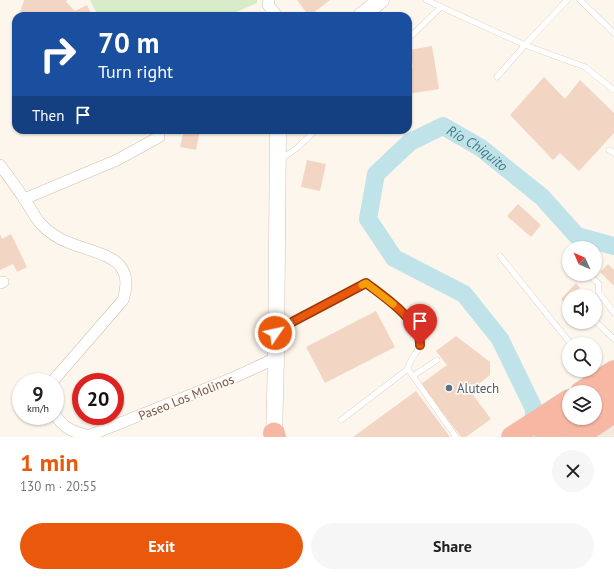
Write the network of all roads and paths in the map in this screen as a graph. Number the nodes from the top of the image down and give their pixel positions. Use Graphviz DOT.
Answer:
graph roads {
  1 [pos="269,0"];
  2 [pos="381,0"];
  3 [pos="426,0"];
  4 [pos="567,0"];
  5 [pos="580,0"];
  6 [pos="441,7"];
  7 [pos="274,12"];
  8 [pos="366,12"];
  9 [pos="614,33"];
  10 [pos="412,35"];
  11 [pos="525,45"];
  12 [pos="497,78"];
  13 [pos="614,90"];
  14 [pos="278,134"];
  15 [pos="312,134"];
  16 [pos="159,137"];
  17 [pos="277,161"];
  18 [pos="0,165"];
  19 [pos="24,199"];
  20 [pos="500,256"];
  21 [pos="596,281"];
  22 [pos="614,313"];
  23 [pos="602,328"];
  24 [pos="275,333"];
  25 [pos="565,337"];
  26 [pos="614,340"];
  27 [pos="276,358"];
  28 [pos="437,360"];
  29 [pos="408,368"];
  30 [pos="60,373"];
  31 [pos="414,376"];
  32 [pos="606,380"];
  33 [pos="596,385"];
  34 [pos="562,404"];
  35 [pos="608,414"];
  36 [pos="341,420"];
  37 [pos="62,425"];
  38 [pos="574,425"];
  39 [pos="274,436"];
  40 [pos="513,436"];
  41 [pos="456,437"];
  42 [pos="546,437"];
  1 -- 7 [label="street"];
  2 -- 8 [label="main road"];
  3 -- 6 [label="lane"];
  4 -- 11 [label="lane"];
  5 -- 9 [label="lane"];
  6 -- 10 [label="lane"];
  6 -- 11 [label="lane"];
  11 -- 12 [label="lane"];
  11 -- 13 [label="lane"];
  14 -- 17 [label="main road"];
  15 -- 17 [label="lane"];
  16 -- 19 [label="street"];
  17 -- 24 [label="main road"];
  18 -- 19 [label="street"];
  19 -- 30 [label="street"];
  20 -- 25 [label="lane"];
  21 -- 22 [label="lane"];
  23 -- 26 [label="lane"];
  24 -- 27 [label="main road"];
  24 -- 29 [label="lane"];
  27 -- 37 [label="street, Paseo Los Molinos"];
  27 -- 39 [label="main road"];
  28 -- 31 [label="lane"];
  29 -- 31 [label="lane"];
  29 -- 36 [label="lane"];
  31 -- 41 [label="lane"];
  32 -- 33 [label="highway"];
  32 -- 35 [label="highway"];
  34 -- 40 [label="highway"];
  38 -- 42 [label="highway"];
}
